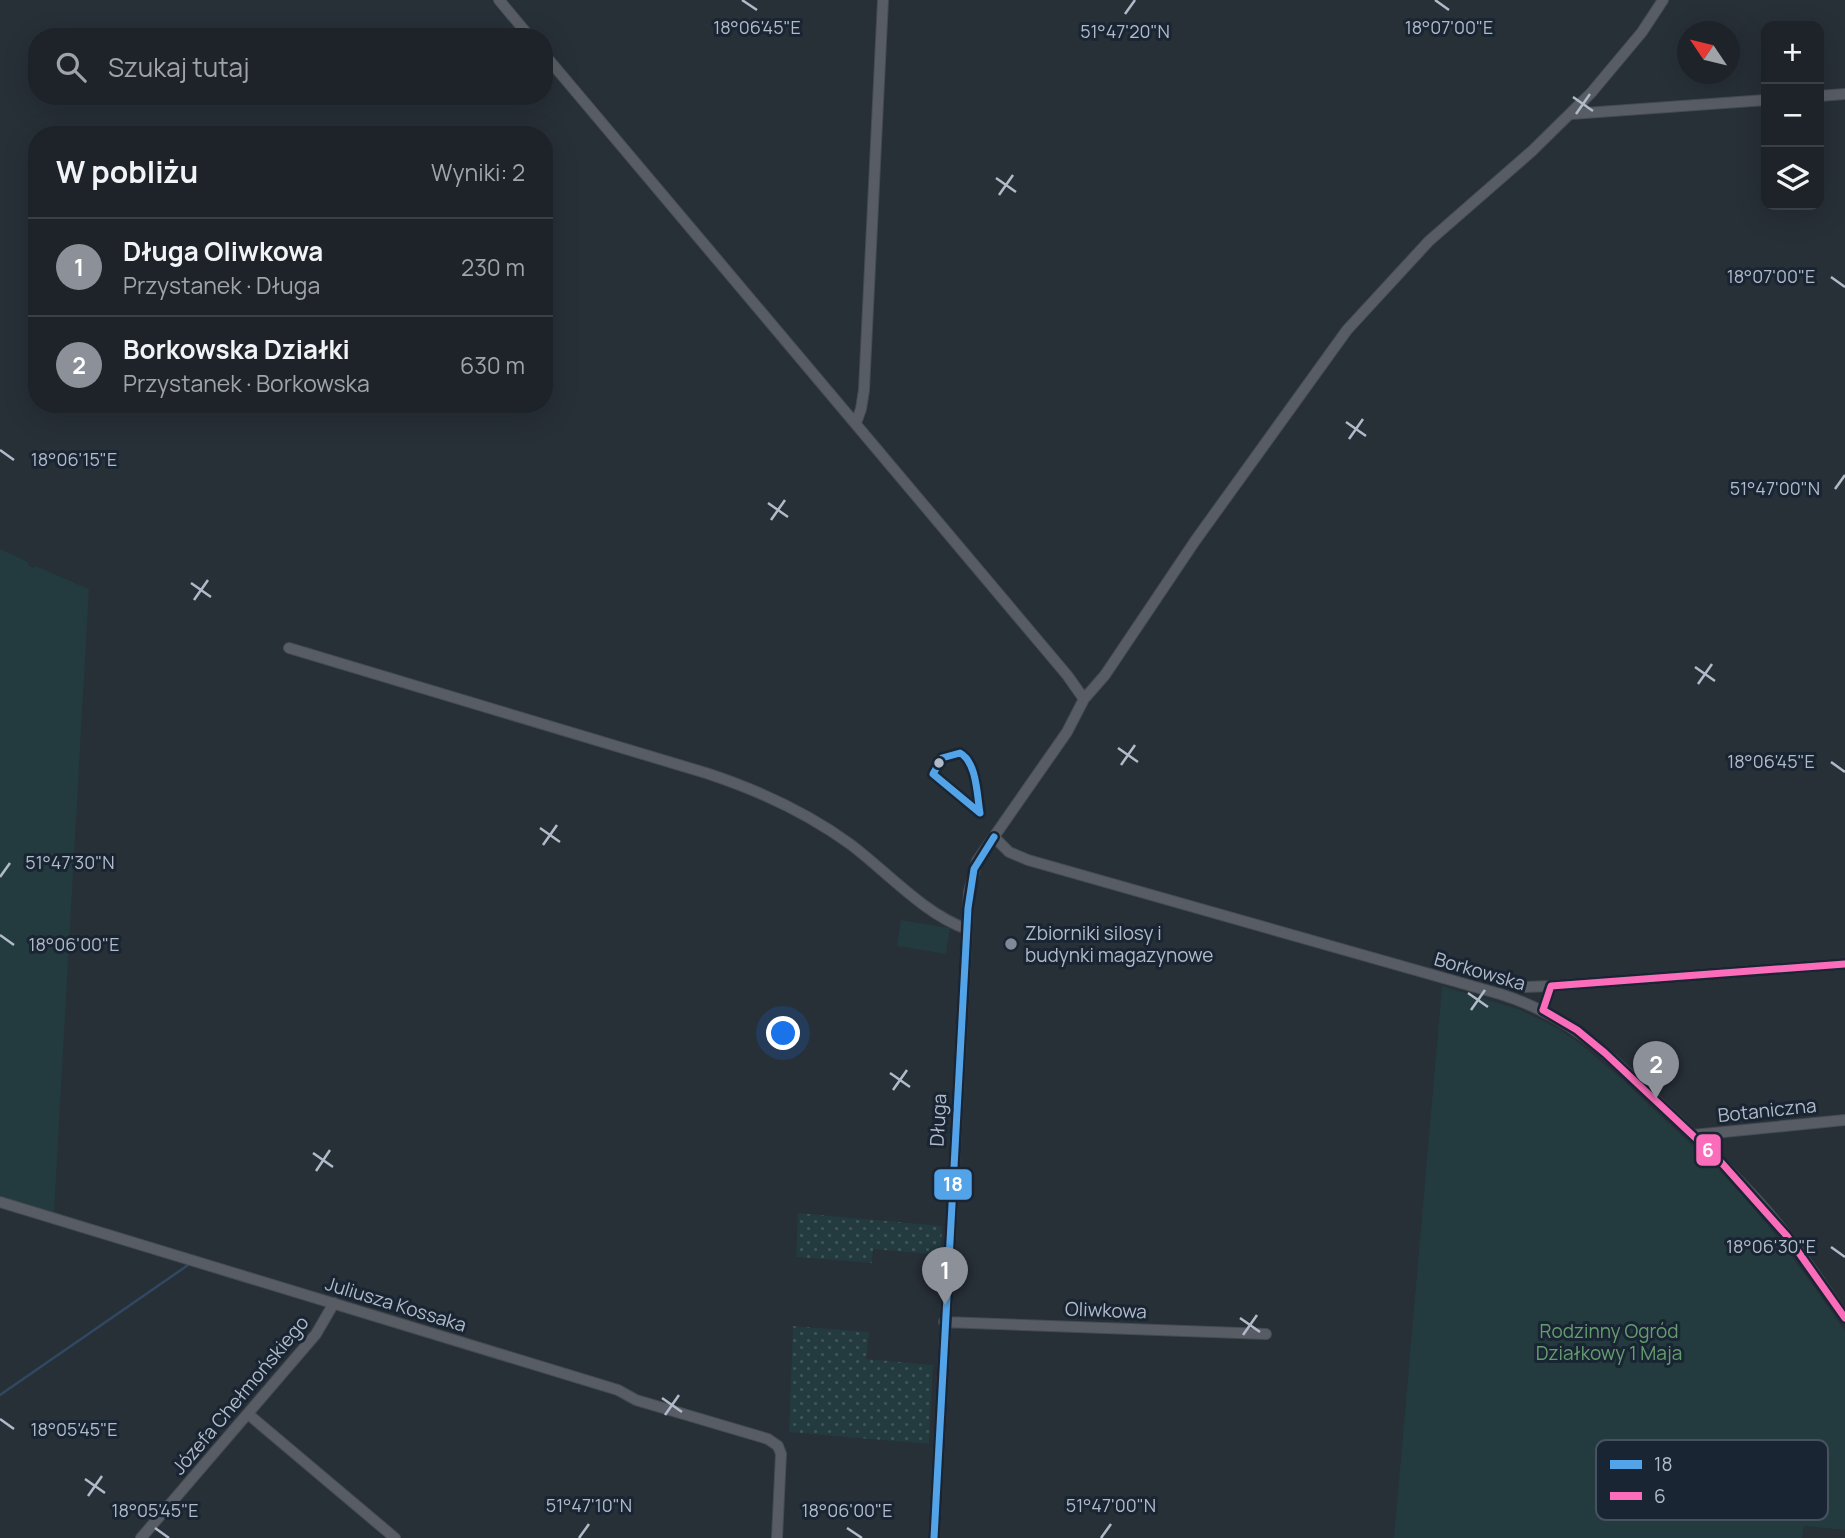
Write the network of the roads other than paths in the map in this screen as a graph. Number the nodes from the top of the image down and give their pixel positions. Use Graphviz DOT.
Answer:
graph roads {
  1 [pos="499,0"];
  2 [pos="883,0"];
  3 [pos="1662,0"];
  4 [pos="522,28"];
  5 [pos="553,65"];
  6 [pos="1845,94"];
  7 [pos="1824,96"];
  8 [pos="1761,100"];
  9 [pos="1571,114"];
  10 [pos="856,423"];
  11 [pos="289,648"];
  12 [pos="1084,699"];
  13 [pos="994,837"];
  14 [pos="967,929"];
  15 [pos="1845,964"];
  16 [pos="1551,986"];
  17 [pos="1525,987"];
  18 [pos="1543,1010"];
  19 [pos="1845,1119"];
  20 [pos="1693,1135"];
  21 [pos="0,1202"];
  22 [pos="334,1303"];
  23 [pos="1845,1318"];
  24 [pos="944,1322"];
  25 [pos="1266,1334"];
  26 [pos="248,1413"];
  27 [pos="141,1538"];
  28 [pos="396,1538"];
  29 [pos="777,1538"];
  30 [pos="933,1538"];
  1 -- 4 [label="street"];
  2 -- 10 [label="street"];
  3 -- 9 [label="street, Długa"];
  5 -- 10 [label="street"];
  6 -- 7 [label="street"];
  8 -- 9 [label="street"];
  9 -- 12 [label="street, Długa"];
  10 -- 12 [label="street"];
  11 -- 14 [label="street"];
  12 -- 13 [label="street, Długa"];
  13 -- 14 [label="street, Długa"];
  13 -- 18 [label="street, Borkowska"];
  14 -- 24 [label="street, Długa"];
  15 -- 16 [label="street"];
  16 -- 17 [label="street"];
  16 -- 18 [label="street"];
  18 -- 20 [label="street, Borkowska"];
  19 -- 20 [label="street, Botaniczna"];
  20 -- 23 [label="street, Borkowska"];
  21 -- 22 [label="street, Juliusza Kossaka"];
  22 -- 26 [label="street, Józefa Chełmońskiego"];
  22 -- 29 [label="street, Juliusza Kossaka"];
  24 -- 25 [label="street, Oliwkowa"];
  24 -- 30 [label="street, Długa"];
  26 -- 27 [label="street, Józefa Chełmońskiego"];
  26 -- 28 [label="street"];
}
